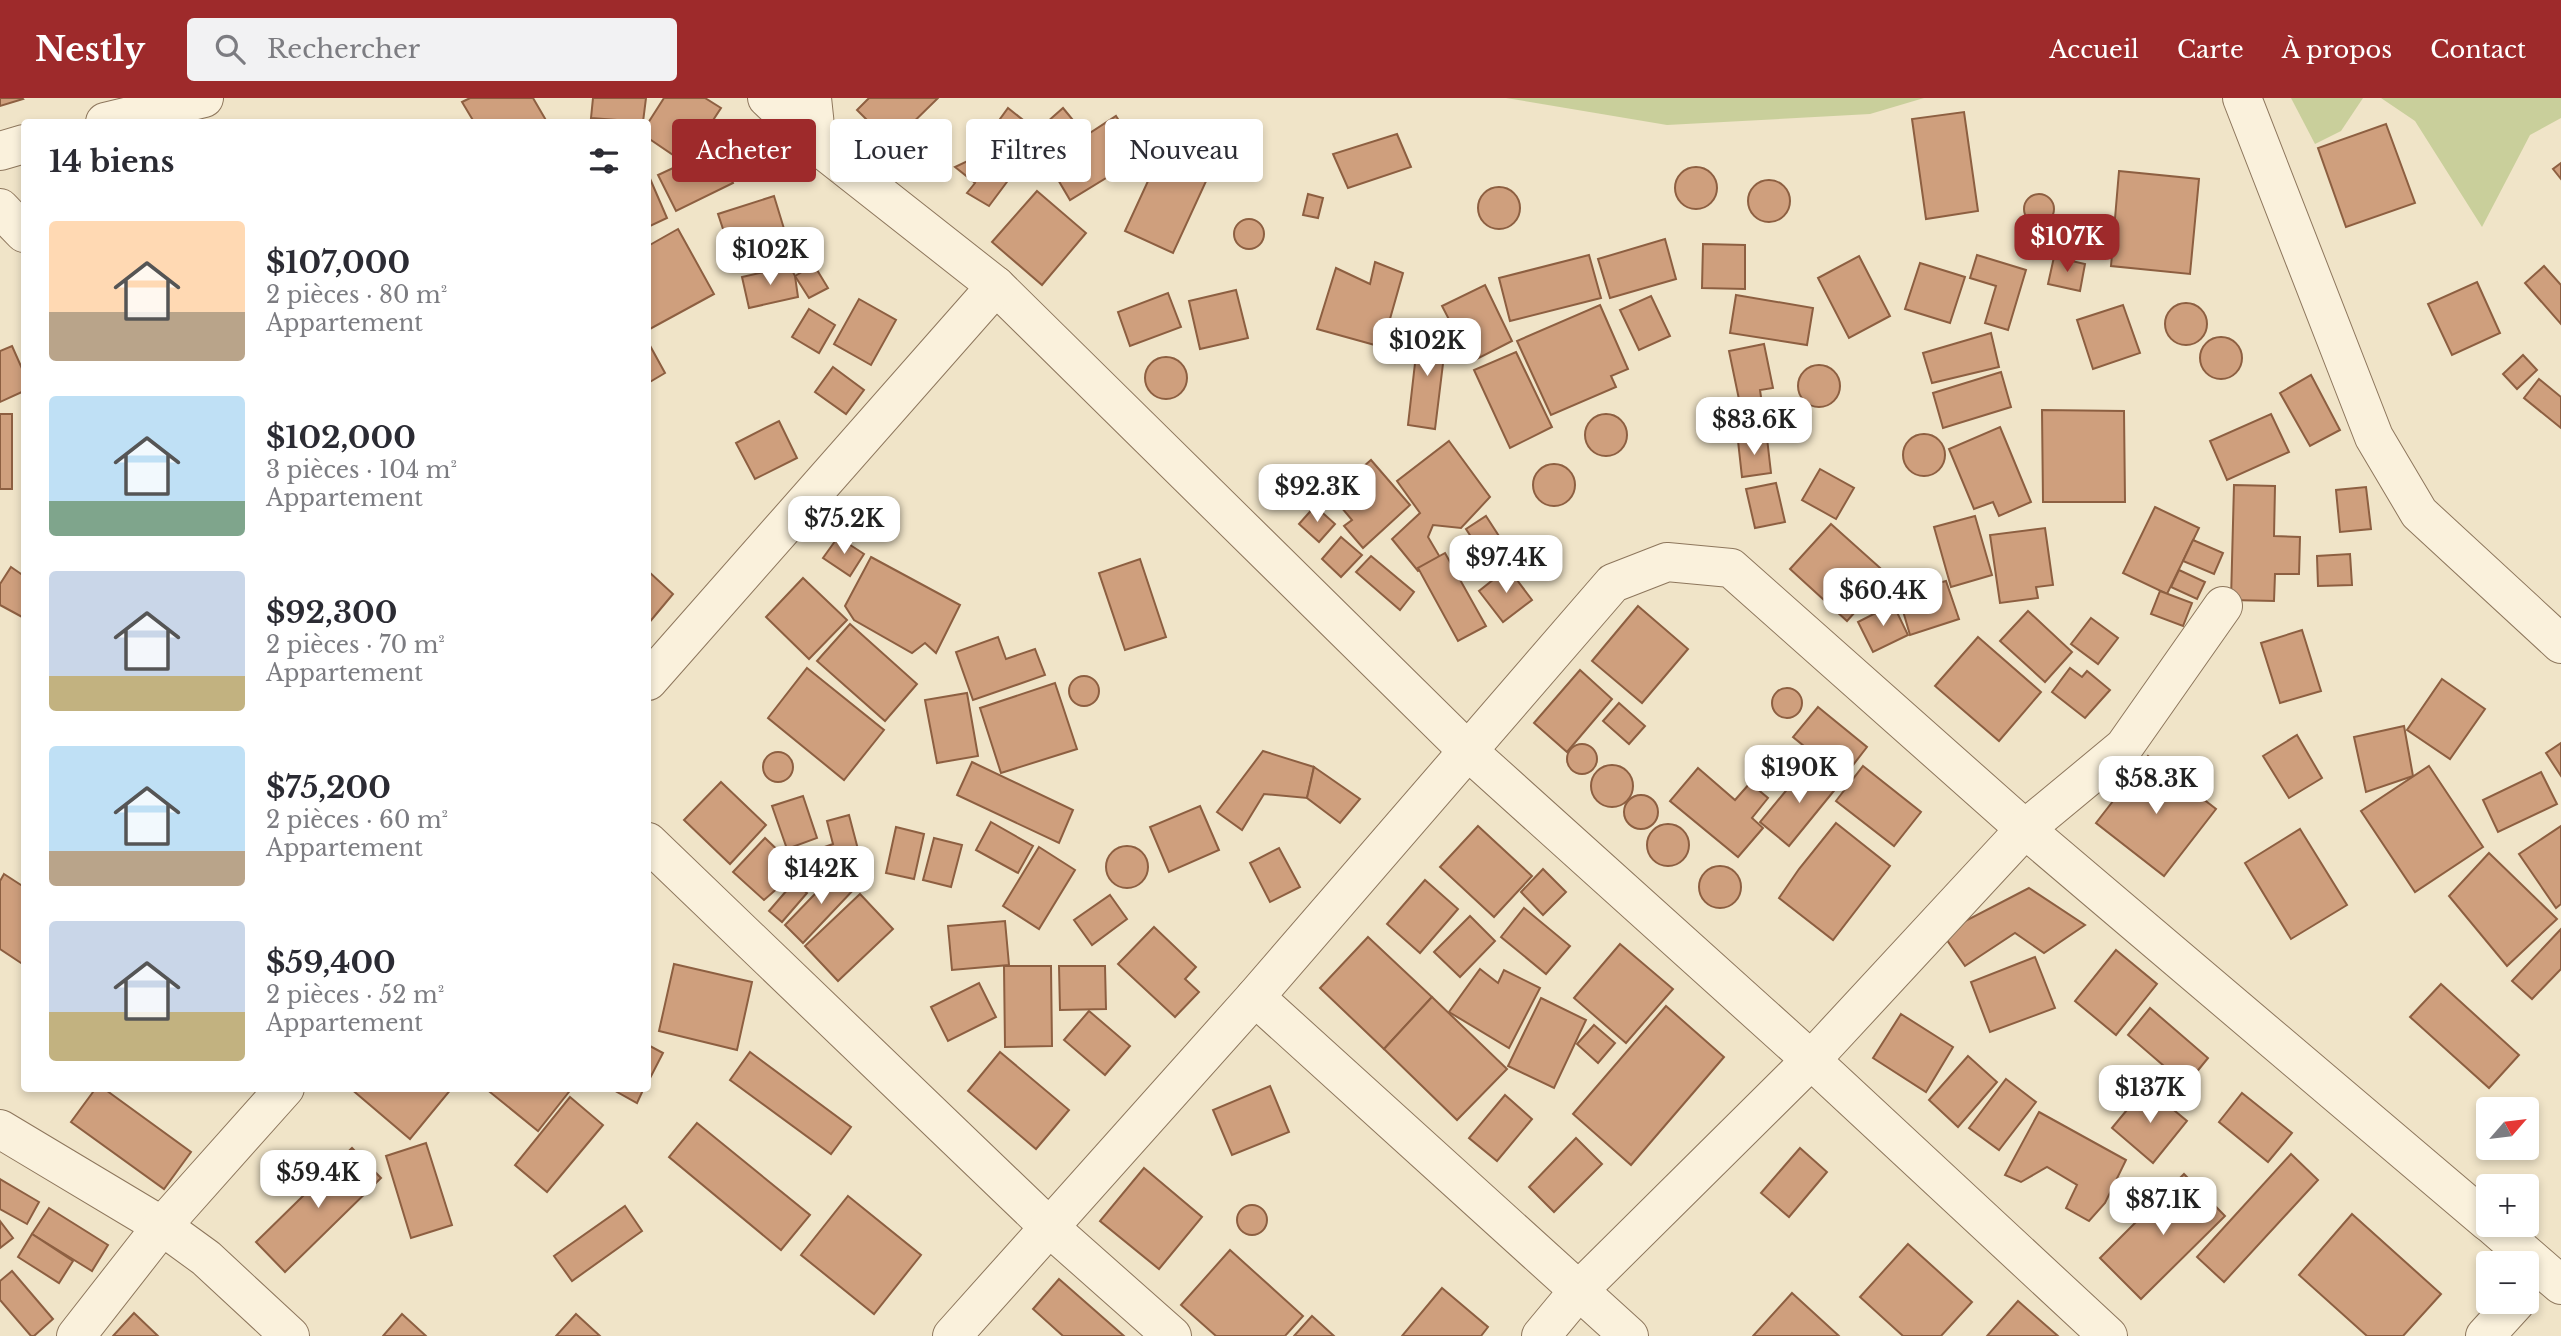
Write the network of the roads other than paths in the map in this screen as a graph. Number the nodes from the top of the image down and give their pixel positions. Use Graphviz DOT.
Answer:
graph roads {
  1 [pos="204,98"];
  2 [pos="767,98"];
  3 [pos="812,98"];
  4 [pos="2242,98"];
  5 [pos="117,119"];
  6 [pos="21,145"];
  7 [pos="817,145"];
  8 [pos="0,151"];
  9 [pos="0,208"];
  10 [pos="21,230"];
  11 [pos="996,286"];
  12 [pos="2223,606"];
  13 [pos="2561,644"];
  14 [pos="651,678"];
  15 [pos="1468,751"];
  16 [pos="2025,829"];
  17 [pos="651,845"];
  18 [pos="1255,997"];
  19 [pos="1811,1060"];
  20 [pos="281,1092"];
  21 [pos="0,1129"];
  22 [pos="2476,1212"];
  23 [pos="162,1226"];
  24 [pos="1049,1227"];
  25 [pos="2505,1237"];
  26 [pos="2548,1275"];
  27 [pos="1580,1289"];
  28 [pos="2505,1314"];
  29 [pos="76,1336"];
  30 [pos="290,1336"];
  31 [pos="952,1336"];
  32 [pos="1172,1336"];
  33 [pos="1541,1336"];
  34 [pos="1629,1336"];
  35 [pos="2108,1336"];
  36 [pos="2486,1336"];
  1 -- 5 [label="street"];
  2 -- 7 [label="street"];
  3 -- 7 [label="street"];
  4 -- 13 [label="street"];
  6 -- 8 [label="street"];
  7 -- 11 [label="street"];
  9 -- 10 [label="street"];
  11 -- 14 [label="street"];
  11 -- 15 [label="street"];
  12 -- 16 [label="street"];
  15 -- 16 [label="street"];
  15 -- 18 [label="street"];
  15 -- 19 [label="street"];
  16 -- 19 [label="street"];
  16 -- 22 [label="street"];
  17 -- 24 [label="street"];
  18 -- 24 [label="street"];
  18 -- 27 [label="street"];
  19 -- 27 [label="street"];
  19 -- 35 [label="street"];
  20 -- 23 [label="street"];
  21 -- 23 [label="street"];
  23 -- 29 [label="street"];
  23 -- 30 [label="street"];
  24 -- 31 [label="street"];
  24 -- 32 [label="street"];
  25 -- 26 [label="street"];
  27 -- 33 [label="street"];
  27 -- 34 [label="street"];
  28 -- 36 [label="street"];
}
